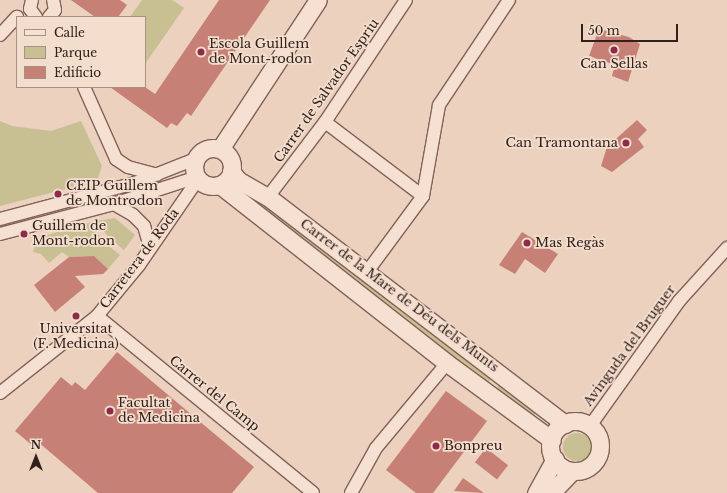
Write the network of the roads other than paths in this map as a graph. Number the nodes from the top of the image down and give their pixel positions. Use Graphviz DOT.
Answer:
graph roads {
  1 [pos="53,0"];
  2 [pos="318,0"];
  3 [pos="406,0"];
  4 [pos="509,0"];
  5 [pos="31,2"];
  6 [pos="19,16"];
  7 [pos="36,16"];
  8 [pos="52,16"];
  9 [pos="16,20"];
  10 [pos="0,34"];
  11 [pos="84,88"];
  12 [pos="325,122"];
  13 [pos="220,149"];
  14 [pos="195,159"];
  15 [pos="231,171"];
  16 [pos="157,176"];
  17 [pos="197,178"];
  18 [pos="220,184"];
  19 [pos="423,196"];
  20 [pos="268,197"];
  21 [pos="114,204"];
  22 [pos="0,219"];
  23 [pos="0,234"];
  24 [pos="150,247"];
  25 [pos="727,248"];
  26 [pos="367,272"];
  27 [pos="97,316"];
  28 [pos="447,363"];
  29 [pos="0,393"];
  30 [pos="565,424"];
  31 [pos="590,426"];
  32 [pos="552,440"];
  33 [pos="555,459"];
  34 [pos="572,471"];
  35 [pos="313,493"];
  36 [pos="351,493"];
  37 [pos="536,493"];
  38 [pos="551,493"];
  1 -- 8 [label="street"];
  2 -- 13 [label="street"];
  3 -- 12 [label="street, Carrer de Salvador Espriu"];
  4 -- 19 [label="street"];
  5 -- 6 [label="street"];
  5 -- 7 [label="street"];
  9 -- 10 [label="street"];
  11 -- 16 [label="street"];
  12 -- 19 [label="street"];
  12 -- 20 [label="street, Carrer de Salvador Espriu"];
  13 -- 14 [label="street"];
  13 -- 15 [label="street"];
  14 -- 16 [label="street"];
  14 -- 17 [label="street"];
  15 -- 18 [label="street"];
  15 -- 20 [label="street, Carrer de la Mare de Déu dels Munts"];
  16 -- 22 [label="street"];
  17 -- 18 [label="street"];
  17 -- 21 [label="street"];
  17 -- 24 [label="street, Carretera de Roda"];
  18 -- 28 [label="street, Carrer de la Mare de Déu dels Munts"];
  19 -- 26 [label="street"];
  20 -- 26 [label="street, Carrer de la Mare de Déu dels Munts"];
  21 -- 23 [label="street"];
  21 -- 24 [label="street"];
  24 -- 27 [label="street, Carretera de Roda"];
  25 -- 31 [label="street, Avinguda del Bruguer"];
  26 -- 30 [label="street, Carrer de la Mare de Déu dels Munts"];
  27 -- 29 [label="street, Carretera de Roda"];
  27 -- 35 [label="street, Carrer del Camp"];
  28 -- 32 [label="street, Carrer de la Mare de Déu dels Munts"];
  28 -- 36 [label="street"];
  30 -- 31 [label="street"];
  30 -- 32 [label="street"];
  31 -- 34 [label="street"];
  32 -- 33 [label="street"];
  33 -- 34 [label="street"];
  33 -- 37 [label="street"];
  34 -- 38 [label="street"];
}
